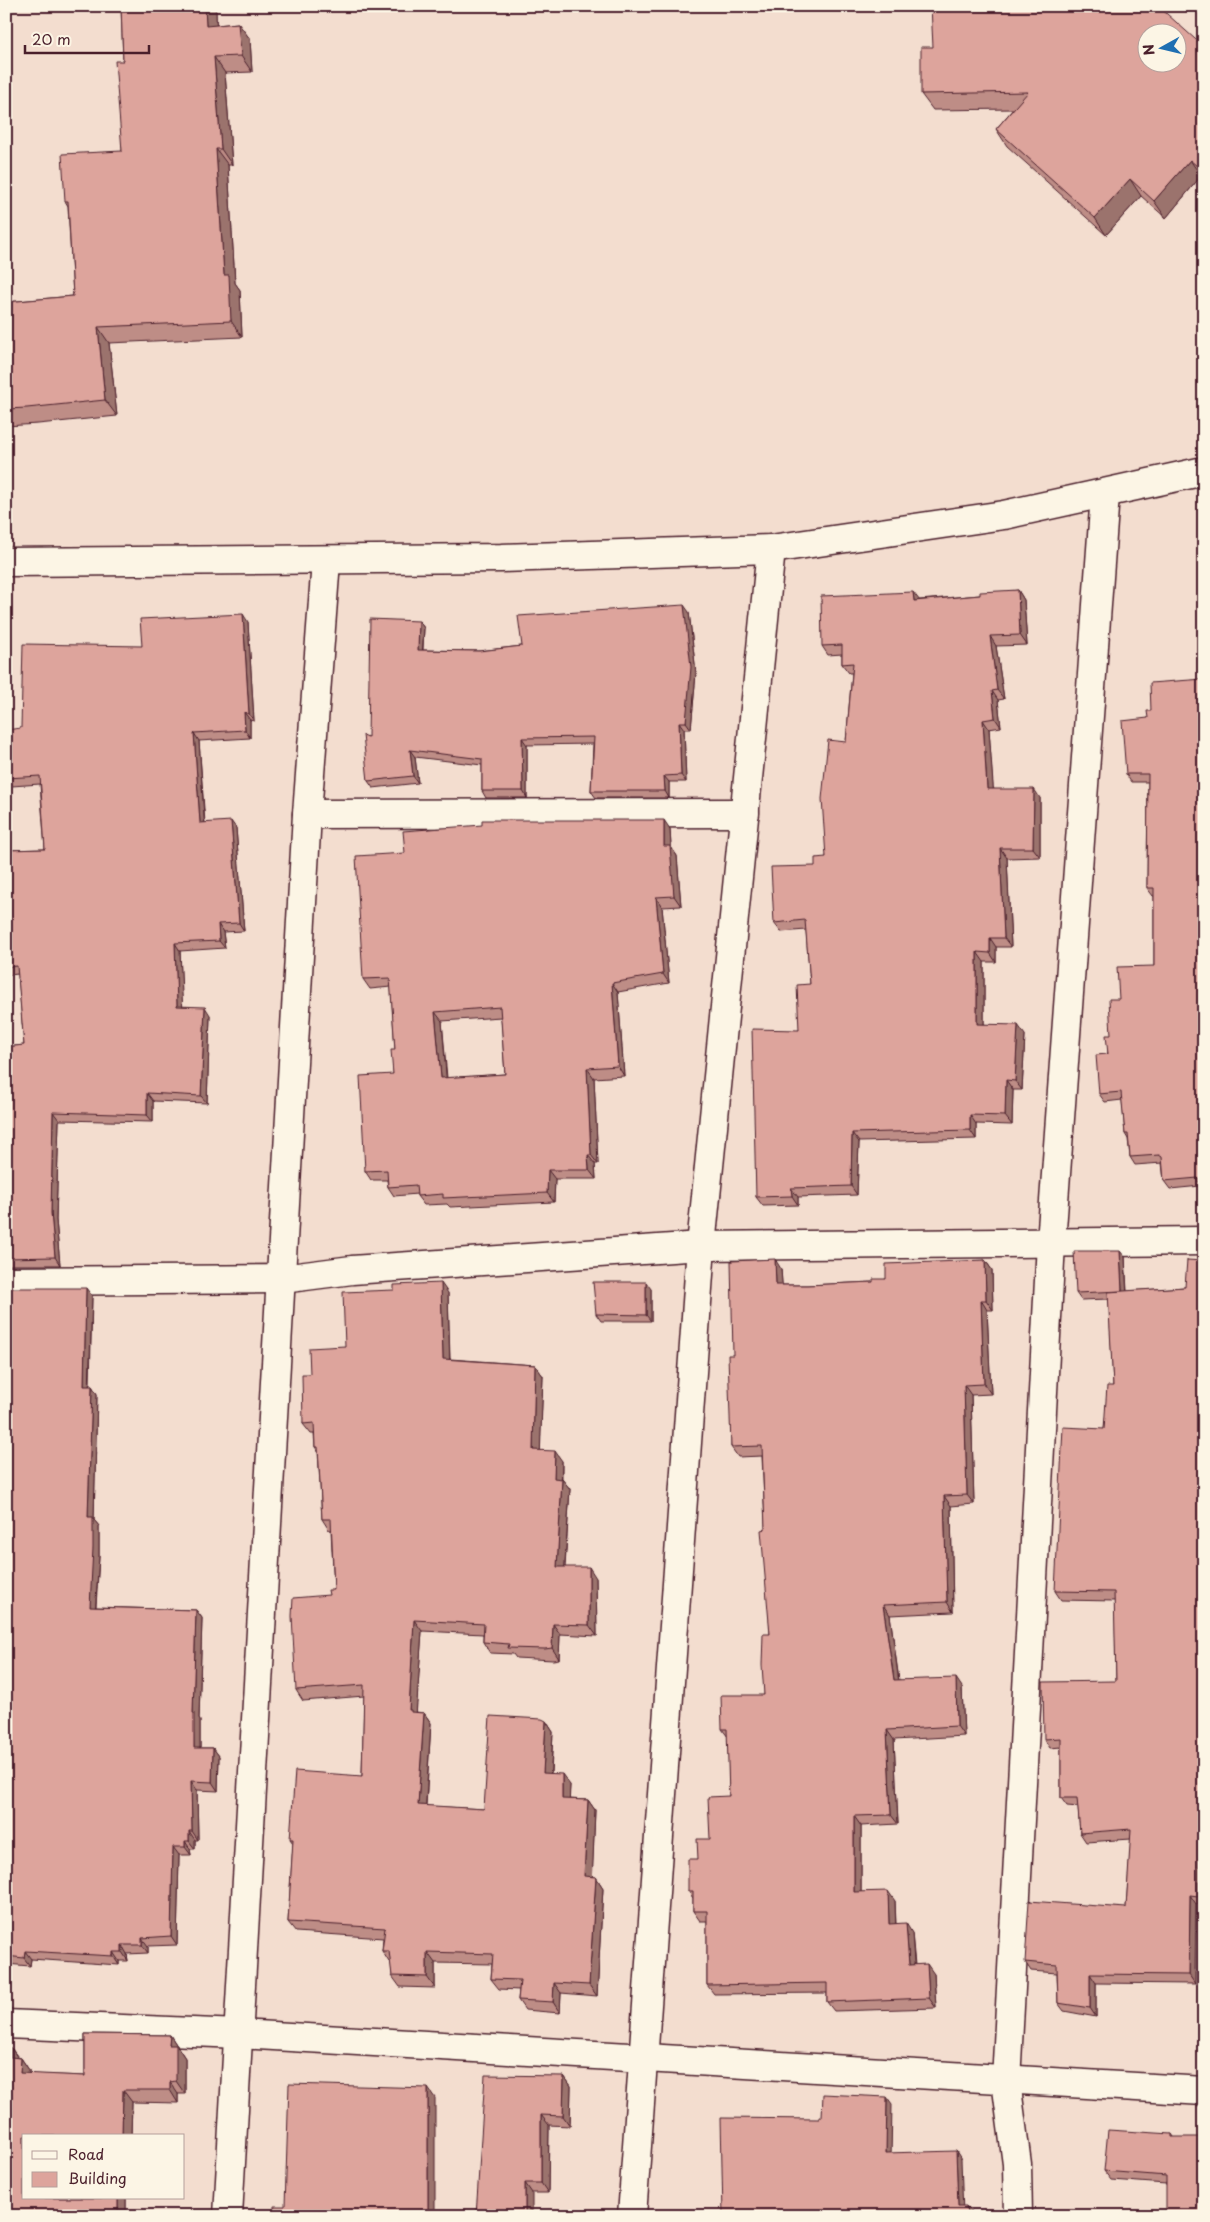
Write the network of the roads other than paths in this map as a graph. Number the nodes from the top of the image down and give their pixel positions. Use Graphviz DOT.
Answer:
graph roads {
  1 [pos="1204,471"];
  2 [pos="1105,494"];
  3 [pos="771,549"];
  4 [pos="326,561"];
  5 [pos="6,562"];
  6 [pos="744,813"];
  7 [pos="307,814"];
  8 [pos="1204,1241"];
  9 [pos="1051,1243"];
  10 [pos="701,1246"];
  11 [pos="282,1279"];
  12 [pos="6,1281"];
  13 [pos="6,2024"];
  14 [pos="239,2034"];
  15 [pos="644,2058"];
  16 [pos="1006,2081"];
  17 [pos="1204,2091"];
  18 [pos="228,2216"];
  19 [pos="632,2216"];
  20 [pos="1018,2216"];
  1 -- 2 [label="street"];
  2 -- 3 [label="street"];
  2 -- 9 [label="street"];
  3 -- 4 [label="street"];
  3 -- 6 [label="street"];
  4 -- 5 [label="street"];
  4 -- 7 [label="street"];
  6 -- 7 [label="street"];
  6 -- 10 [label="street"];
  7 -- 11 [label="street"];
  8 -- 9 [label="street"];
  9 -- 10 [label="street"];
  9 -- 16 [label="street"];
  10 -- 11 [label="street"];
  10 -- 15 [label="street"];
  11 -- 12 [label="street"];
  11 -- 14 [label="street"];
  13 -- 14 [label="street"];
  14 -- 15 [label="street"];
  14 -- 18 [label="street"];
  15 -- 16 [label="street"];
  15 -- 19 [label="street"];
  16 -- 17 [label="street"];
  16 -- 20 [label="street"];
}
